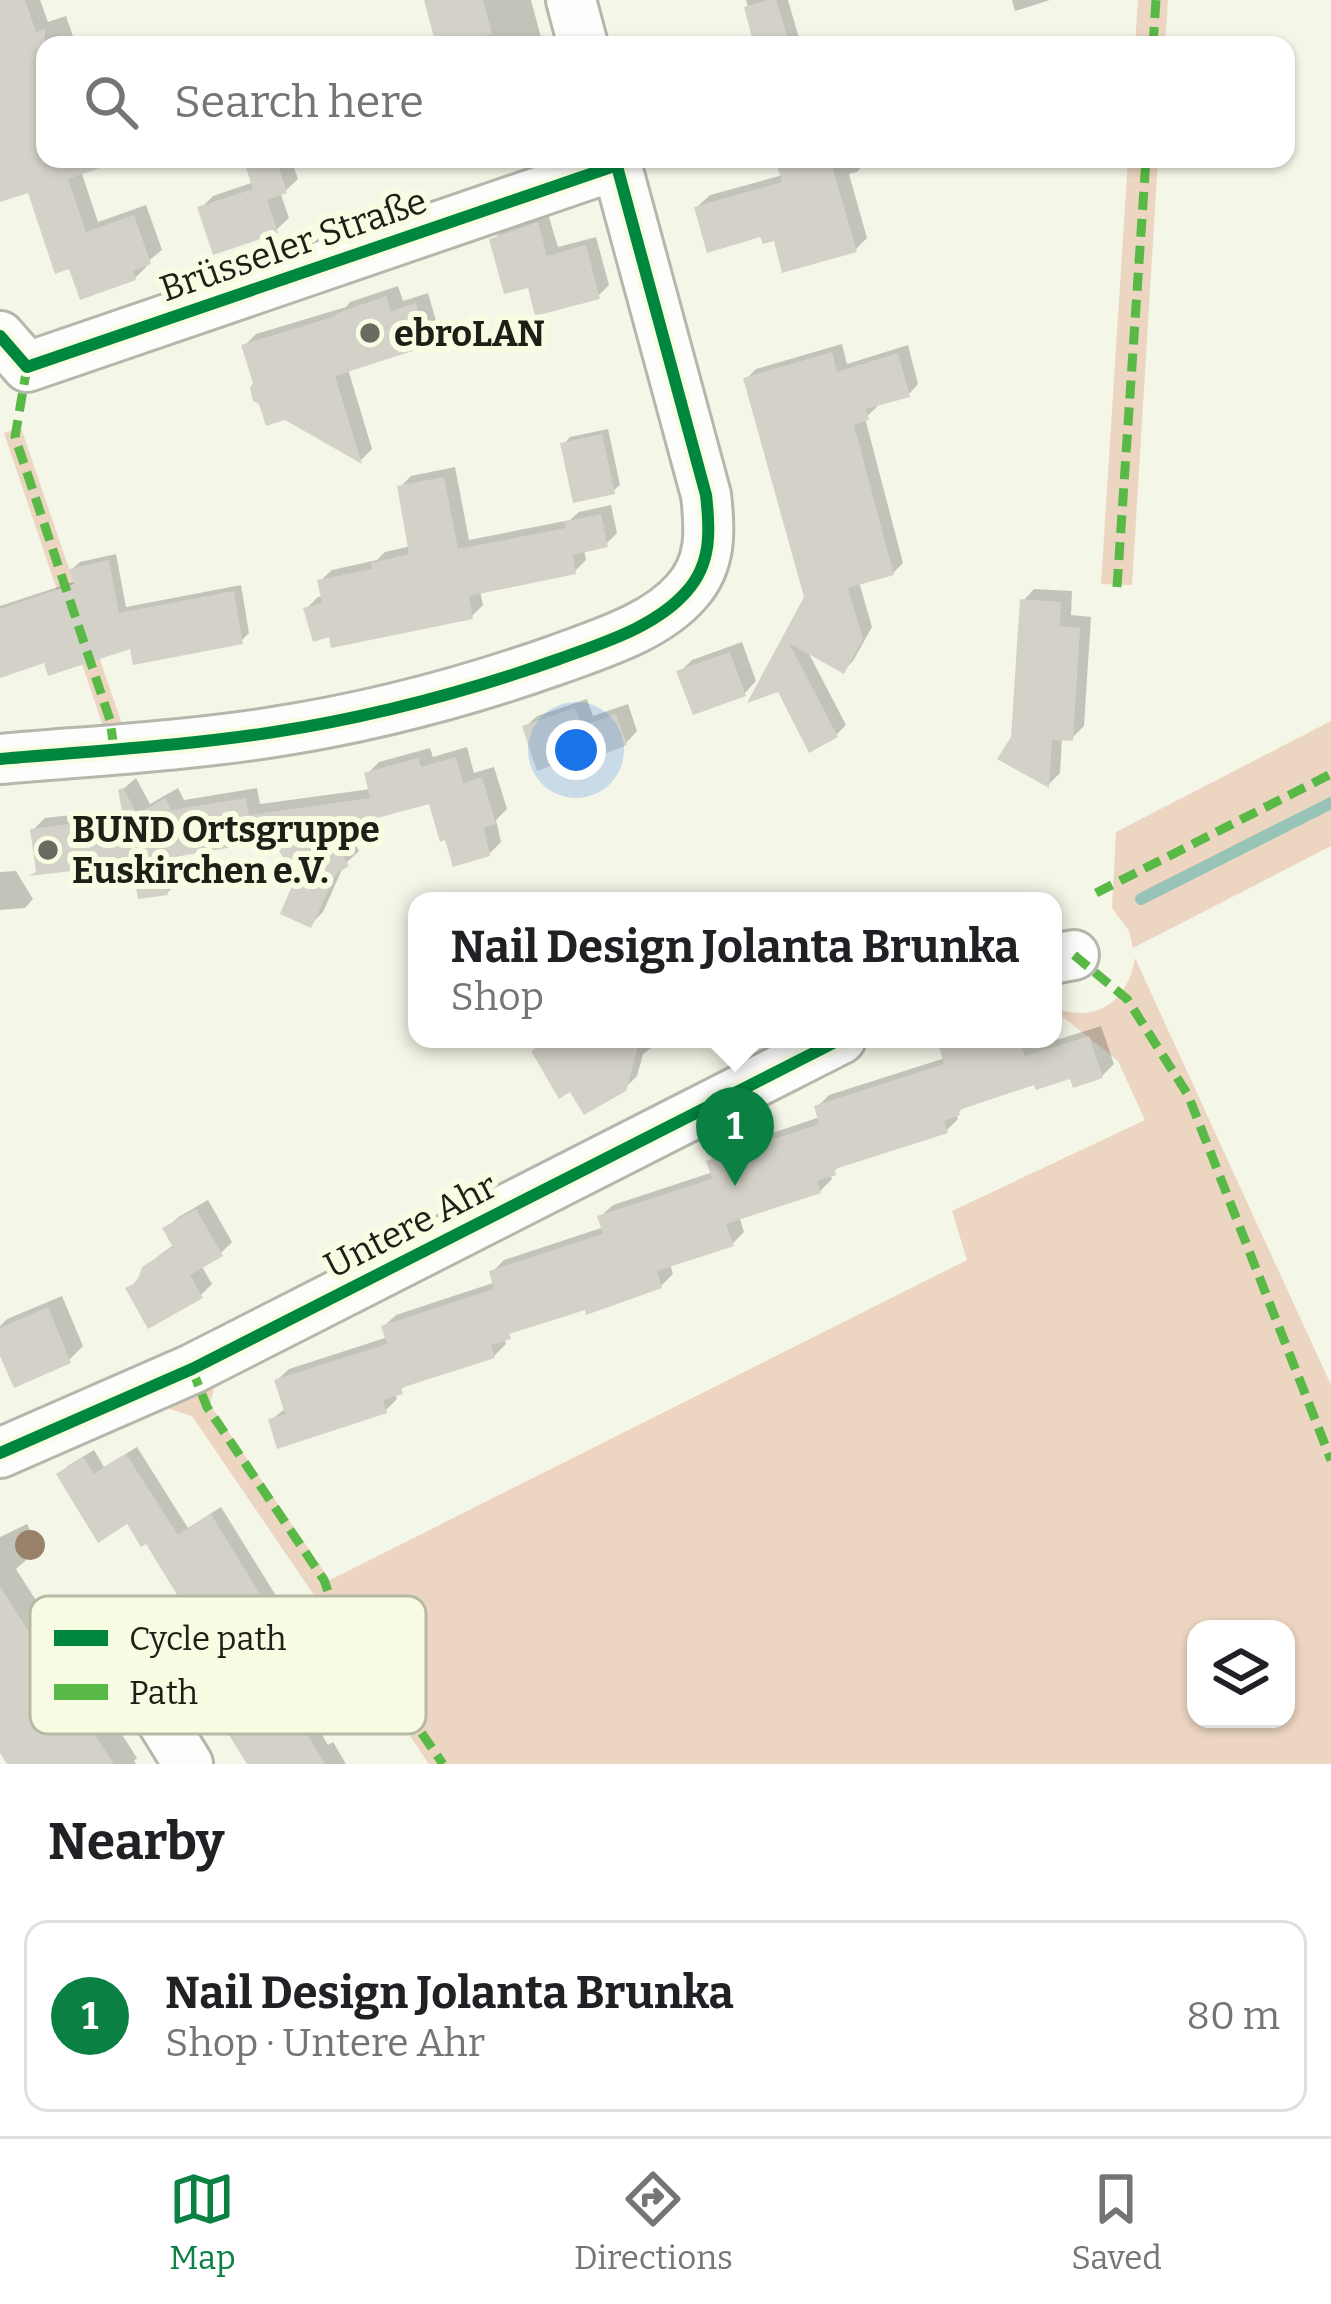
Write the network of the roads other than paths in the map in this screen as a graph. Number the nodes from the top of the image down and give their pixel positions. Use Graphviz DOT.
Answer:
graph roads {
  1 [pos="571,0"];
  2 [pos="581,36"];
  3 [pos="599,168"];
  4 [pos="618,168"];
  5 [pos="0,336"];
  6 [pos="0,759"];
  7 [pos="823,1048"];
  8 [pos="0,1453"];
  9 [pos="170,1734"];
  10 [pos="188,1764"];
  1 -- 2 [label="street"];
  3 -- 5 [label="street, Brüsseler Straße"];
  4 -- 6 [label="street"];
  7 -- 8 [label="street, Untere Ahr"];
  9 -- 10 [label="street"];
}
